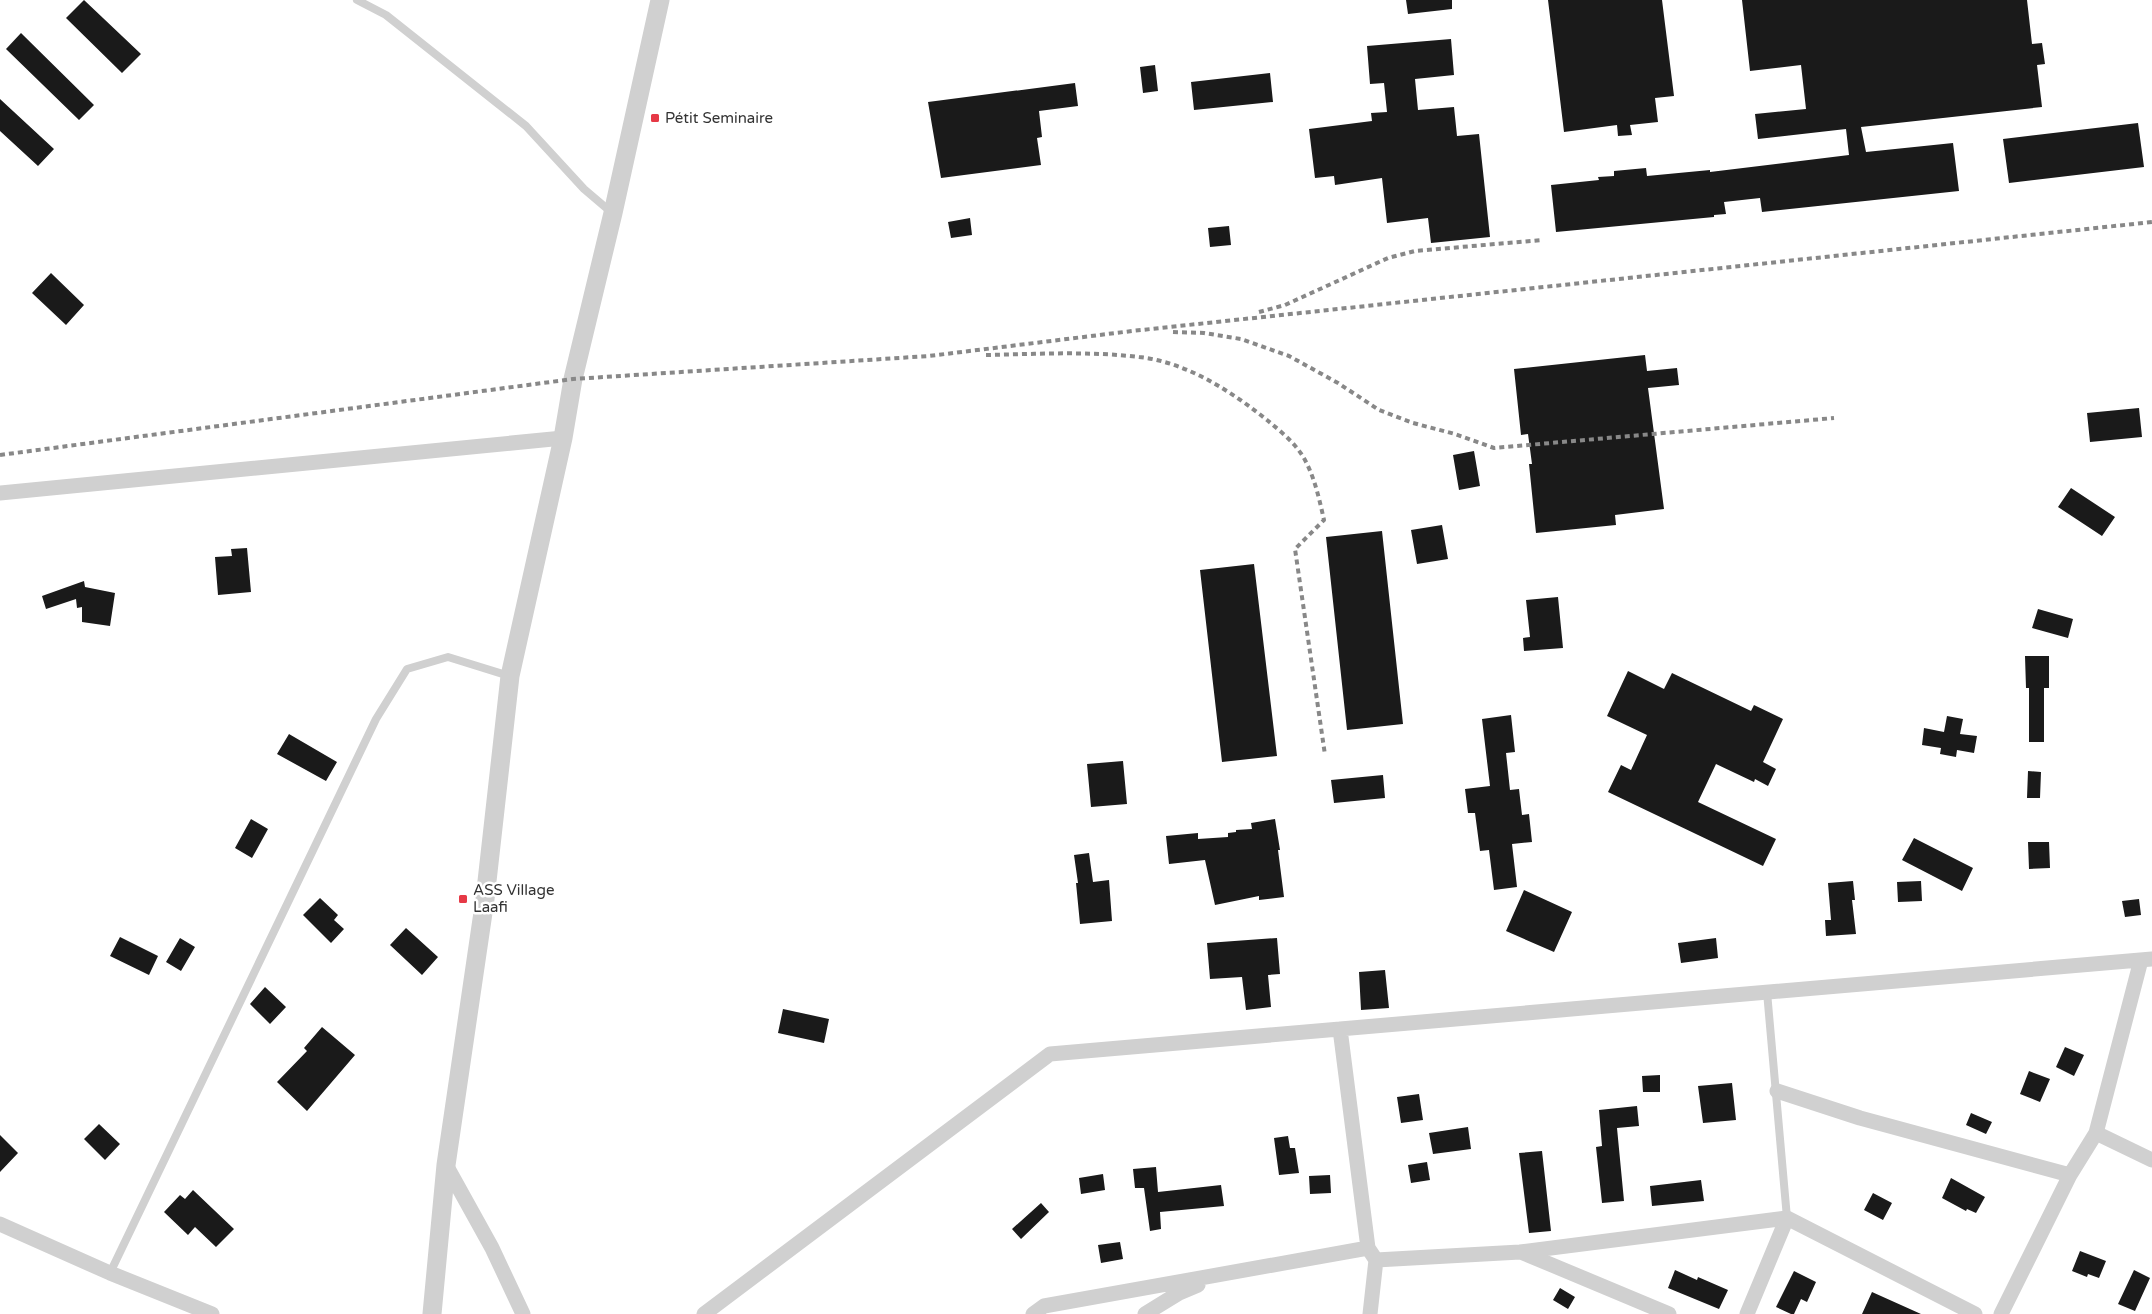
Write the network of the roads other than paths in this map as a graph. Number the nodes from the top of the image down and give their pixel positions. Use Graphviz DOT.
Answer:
graph roads {
  1 [pos="357,0"];
  2 [pos="660,0"];
  3 [pos="613,213"];
  4 [pos="563,438"];
  5 [pos="0,493"];
  6 [pos="510,676"];
  7 [pos="2147,960"];
  8 [pos="1767,992"];
  9 [pos="1340,1029"];
  10 [pos="1776,1091"];
  11 [pos="2096,1133"];
  12 [pos="2152,1160"];
  13 [pos="446,1165"];
  14 [pos="2070,1174"];
  15 [pos="1788,1218"];
  16 [pos="0,1224"];
  17 [pos="1520,1252"];
  18 [pos="1372,1254"];
  19 [pos="1242,1271"];
  20 [pos="110,1273"];
  21 [pos="1042,1312"];
  22 [pos="212,1314"];
  23 [pos="432,1314"];
  24 [pos="523,1314"];
  25 [pos="704,1314"];
  26 [pos="1145,1314"];
  27 [pos="1370,1314"];
  28 [pos="1669,1314"];
  29 [pos="1747,1314"];
  30 [pos="1975,1314"];
  31 [pos="2001,1314"];
  1 -- 3 [label="lane"];
  2 -- 3 [label="street"];
  3 -- 4 [label="street"];
  4 -- 5 [label="street"];
  4 -- 6 [label="street"];
  6 -- 13 [label="street"];
  6 -- 20 [label="lane"];
  7 -- 8 [label="street"];
  7 -- 11 [label="street"];
  8 -- 9 [label="street"];
  8 -- 10 [label="lane"];
  9 -- 18 [label="street"];
  9 -- 25 [label="street"];
  10 -- 14 [label="street"];
  10 -- 15 [label="lane"];
  11 -- 12 [label="street"];
  11 -- 14 [label="street"];
  13 -- 23 [label="street"];
  13 -- 24 [label="street"];
  14 -- 31 [label="street"];
  15 -- 17 [label="street"];
  15 -- 29 [label="street"];
  15 -- 30 [label="street"];
  16 -- 20 [label="street"];
  17 -- 18 [label="street"];
  17 -- 28 [label="street"];
  18 -- 19 [label="street"];
  18 -- 27 [label="street"];
  19 -- 21 [label="street"];
  19 -- 26 [label="street"];
  20 -- 22 [label="street"];
}
